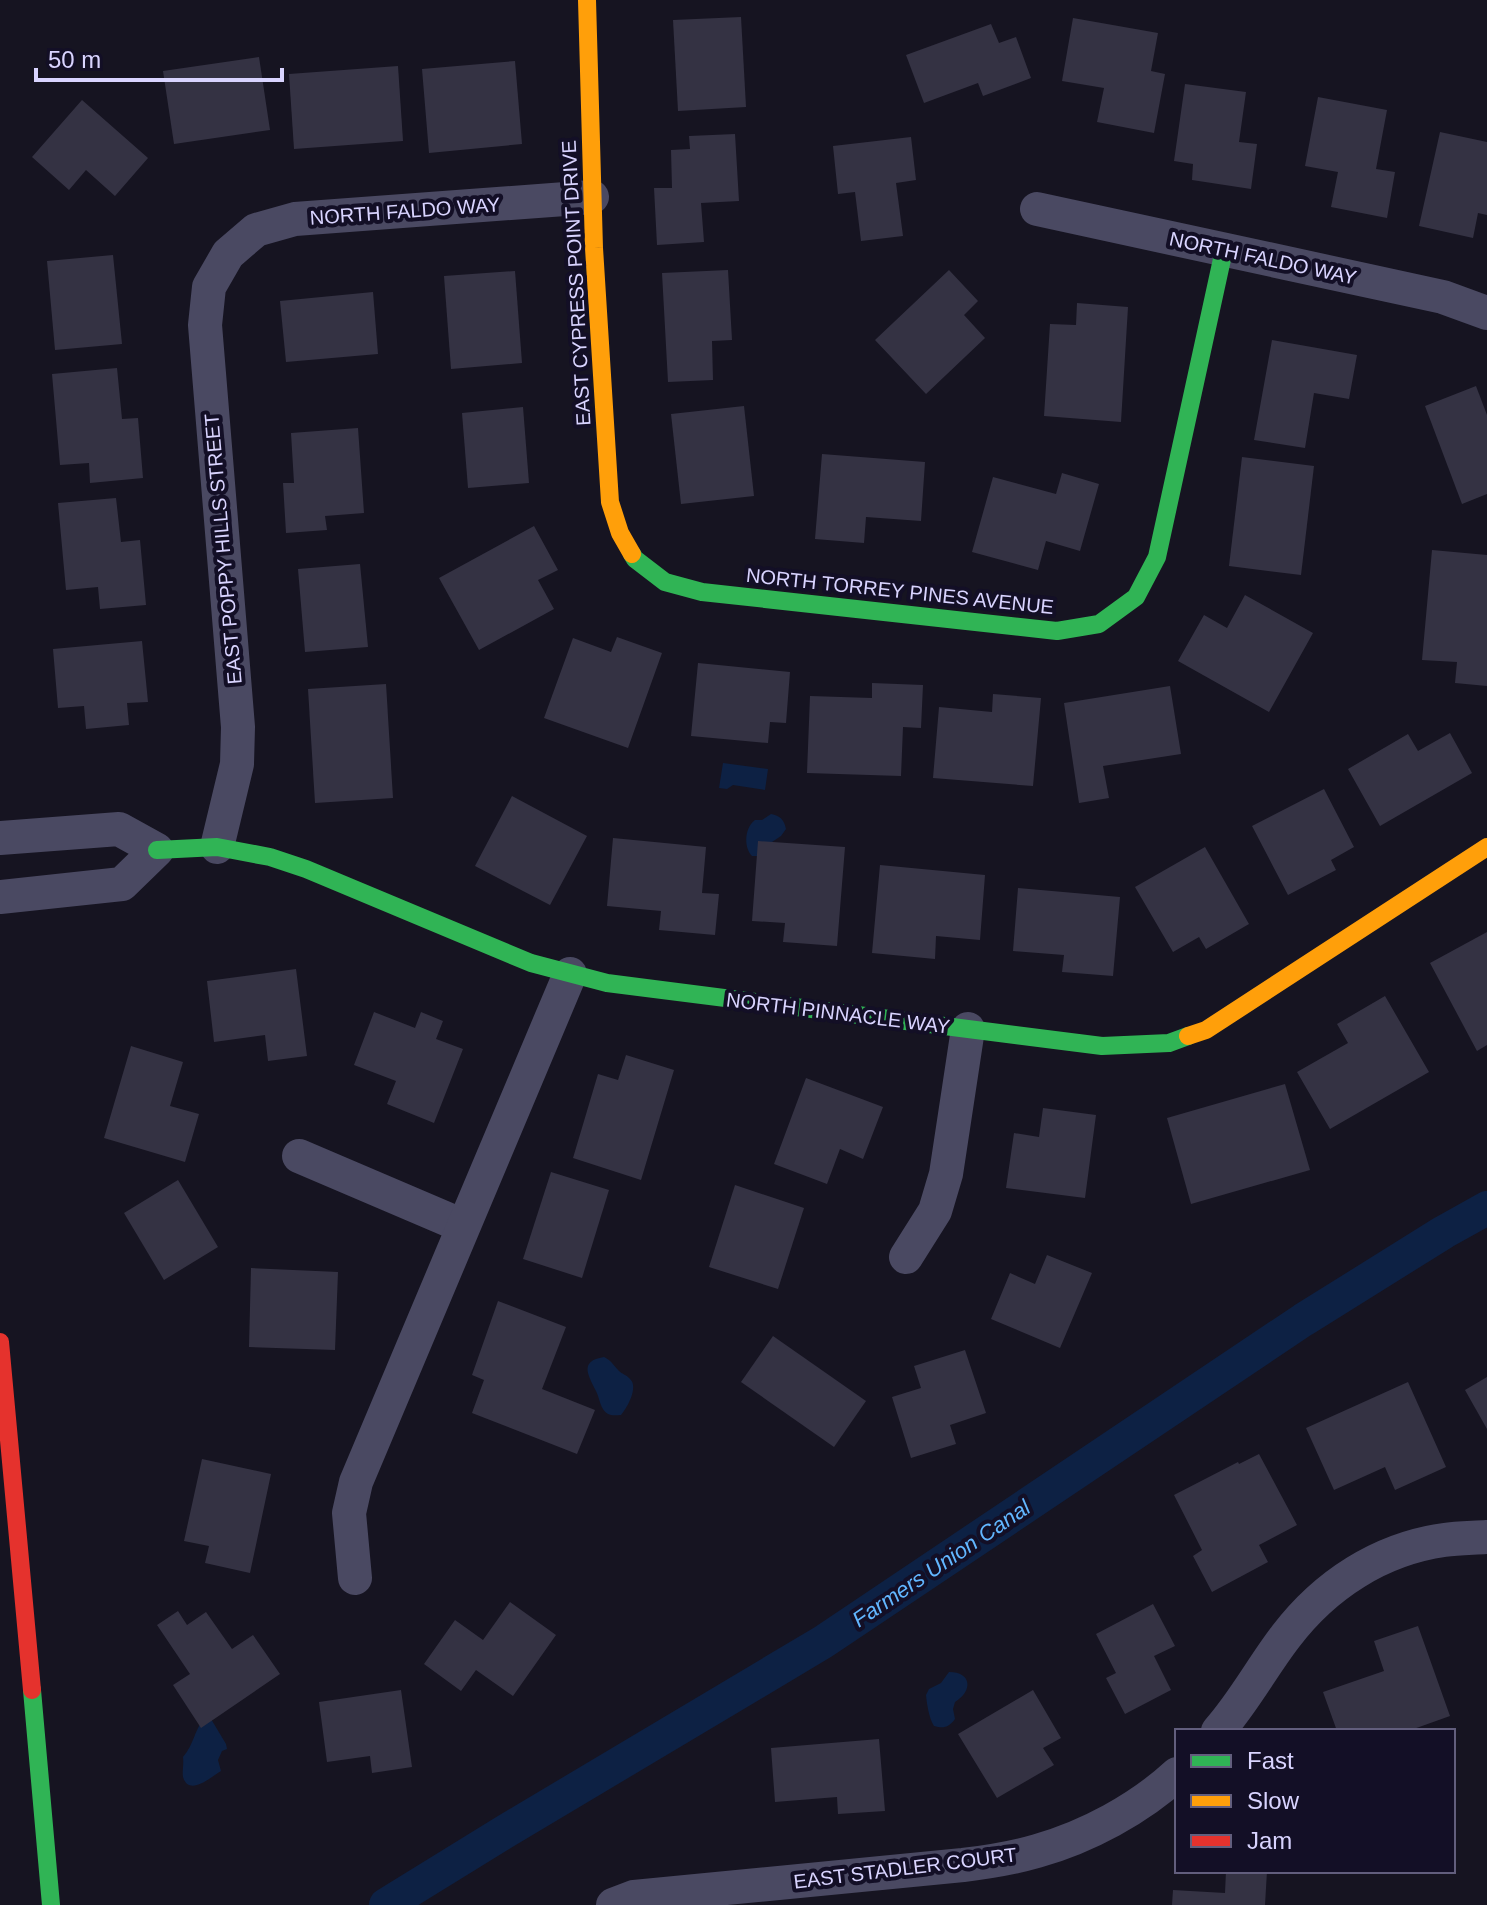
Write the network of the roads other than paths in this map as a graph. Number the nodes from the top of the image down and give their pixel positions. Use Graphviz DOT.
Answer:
graph roads {
  1 [pos="587,0"];
  2 [pos="592,197"];
  3 [pos="1037,209"];
  4 [pos="1224,250"];
  5 [pos="228,254"];
  6 [pos="1487,313"];
  7 [pos="635,559"];
  8 [pos="0,838"];
  9 [pos="217,847"];
  10 [pos="1487,847"];
  11 [pos="157,850"];
  12 [pos="0,897"];
  13 [pos="570,974"];
  14 [pos="968,1029"];
  15 [pos="299,1156"];
  16 [pos="463,1226"];
  17 [pos="906,1257"];
  18 [pos="0,1342"];
  19 [pos="1487,1537"];
  20 [pos="355,1578"];
  21 [pos="1219,1729"];
  22 [pos="1175,1776"];
  23 [pos="51,1905"];
  24 [pos="613,1905"];
  1 -- 2 [label="street, EAST CYPRESS POINT DRIVE"];
  2 -- 5 [label="street, NORTH FALDO WAY"];
  2 -- 7 [label="street, EAST CYPRESS POINT DRIVE"];
  3 -- 4 [label="street, NORTH FALDO WAY"];
  4 -- 6 [label="street, NORTH FALDO WAY"];
  4 -- 7 [label="street, NORTH TORREY PINES AVENUE"];
  5 -- 9 [label="street, EAST POPPY HILLS STREET"];
  8 -- 11 [label="street"];
  9 -- 11 [label="street, NORTH PINNACLE WAY"];
  9 -- 13 [label="street, NORTH PINNACLE WAY"];
  10 -- 14 [label="street, NORTH PINNACLE WAY"];
  11 -- 12 [label="street"];
  13 -- 14 [label="street, NORTH PINNACLE WAY"];
  13 -- 16 [label="street"];
  14 -- 17 [label="street"];
  15 -- 16 [label="street"];
  16 -- 20 [label="street"];
  18 -- 23 [label="street"];
  19 -- 21 [label="street"];
  22 -- 24 [label="street, EAST STADLER COURT"];
}
